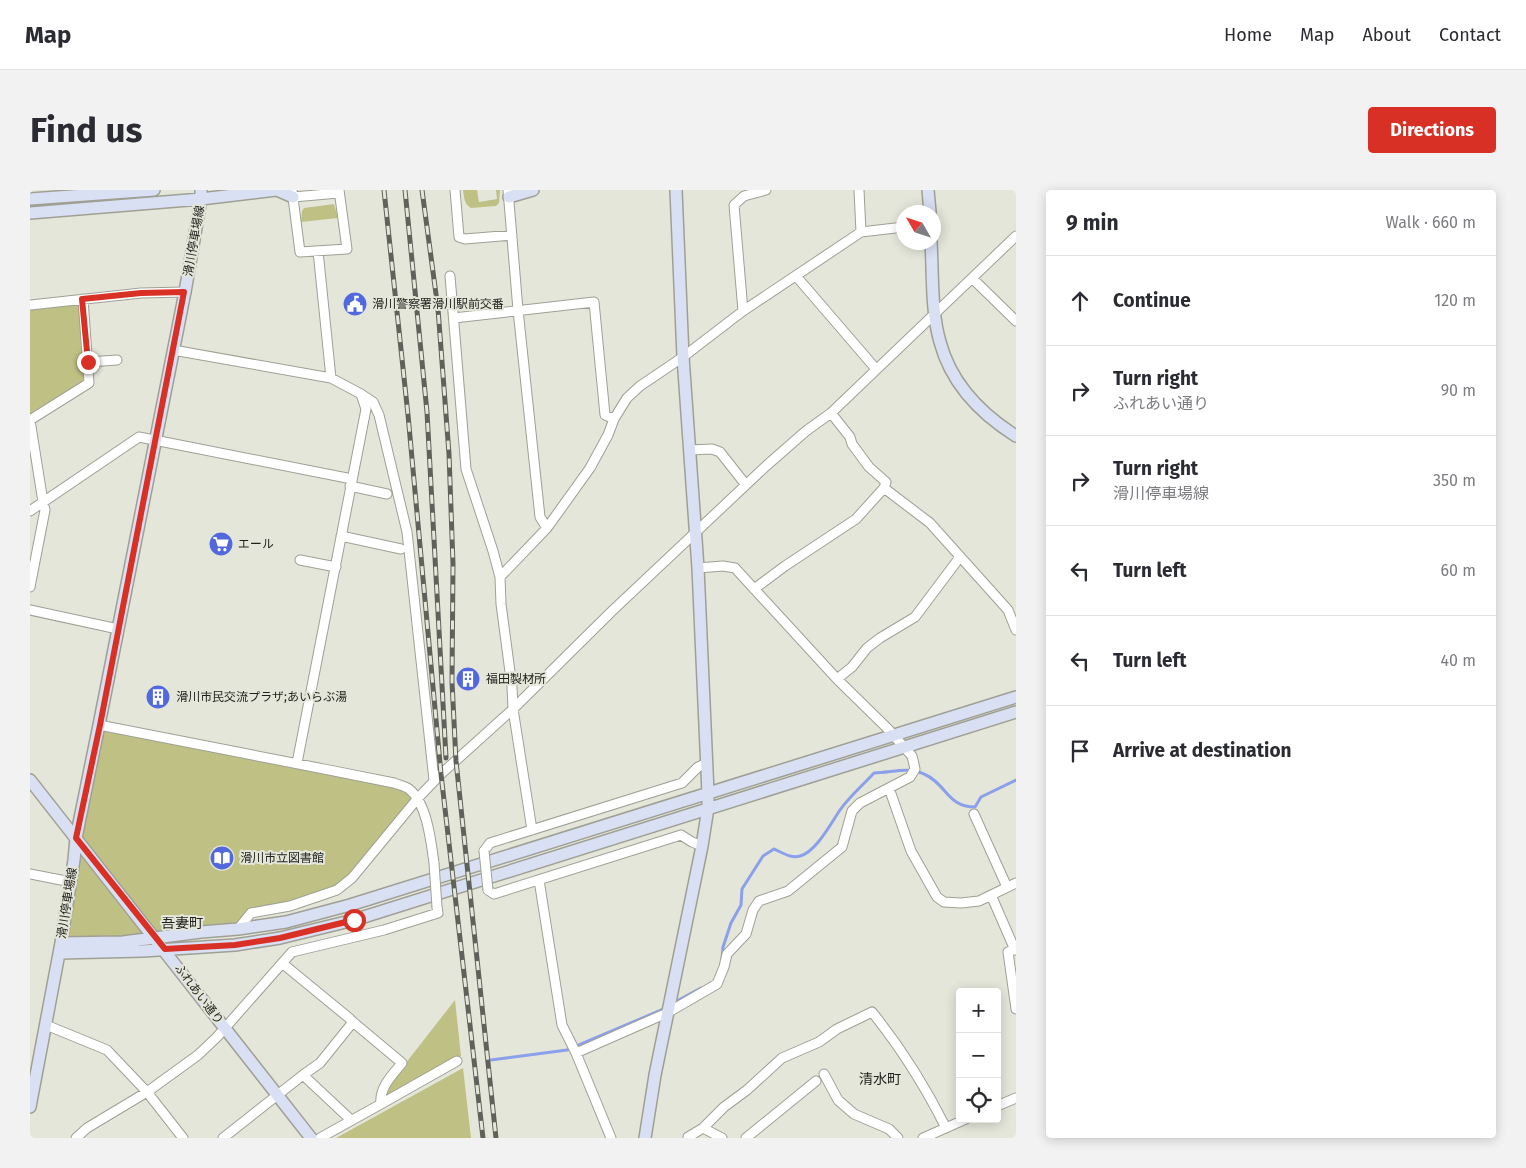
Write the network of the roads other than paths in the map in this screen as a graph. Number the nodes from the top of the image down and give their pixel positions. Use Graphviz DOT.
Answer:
graph roads {
  1 [pos="154,190"];
  2 [pos="276,190"];
  3 [pos="455,190"];
  4 [pos="533,190"];
  5 [pos="676,190"];
  6 [pos="766,190"];
  7 [pos="859,190"];
  8 [pos="928,190"];
  9 [pos="127,191"];
  10 [pos="339,192"];
  11 [pos="292,193"];
  12 [pos="508,193"];
  13 [pos="201,194"];
  14 [pos="30,199"];
  15 [pos="929,205"];
  16 [pos="30,213"];
  17 [pos="896,228"];
  18 [pos="861,232"];
  19 [pos="512,235"];
  20 [pos="1016,236"];
  21 [pos="931,250"];
  22 [pos="318,251"];
  23 [pos="450,276"];
  24 [pos="796,276"];
  25 [pos="972,278"];
  26 [pos="184,292"];
  27 [pos="82,299"];
  28 [pos="30,305"];
  29 [pos="518,310"];
  30 [pos="743,311"];
  31 [pos="935,314"];
  32 [pos="454,318"];
  33 [pos="1016,321"];
  34 [pos="173,350"];
  35 [pos="683,357"];
  36 [pos="117,360"];
  37 [pos="88,362"];
  38 [pos="876,369"];
  39 [pos="331,378"];
  40 [pos="362,394"];
  41 [pos="831,413"];
  42 [pos="614,419"];
  43 [pos="30,420"];
  44 [pos="1016,436"];
  45 [pos="155,440"];
  46 [pos="690,450"];
  47 [pos="351,482"];
  48 [pos="746,485"];
  49 [pos="884,488"];
  50 [pos="387,494"];
  51 [pos="43,502"];
  52 [pos="30,511"];
  53 [pos="547,528"];
  54 [pos="696,533"];
  55 [pos="342,536"];
  56 [pos="401,549"];
  57 [pos="960,557"];
  58 [pos="300,560"];
  59 [pos="336,567"];
  60 [pos="698,568"];
  61 [pos="500,577"];
  62 [pos="30,587"];
  63 [pos="754,590"];
  64 [pos="1012,608"];
  65 [pos="30,610"];
  66 [pos="118,629"];
  67 [pos="1016,630"];
  68 [pos="837,678"];
  69 [pos="1016,696"];
  70 [pos="513,709"];
  71 [pos="1016,712"];
  72 [pos="100,725"];
  73 [pos="893,735"];
  74 [pos="904,747"];
  75 [pos="707,763"];
  76 [pos="297,764"];
  77 [pos="30,780"];
  78 [pos="434,780"];
  79 [pos="889,788"];
  80 [pos="708,793"];
  81 [pos="418,798"];
  82 [pos="708,808"];
  83 [pos="974,814"];
  84 [pos="532,830"];
  85 [pos="76,838"];
  86 [pos="702,846"];
  87 [pos="30,874"];
  88 [pos="539,880"];
  89 [pos="71,882"];
  90 [pos="1012,885"];
  91 [pos="991,895"];
  92 [pos="238,929"];
  93 [pos="155,938"];
  94 [pos="60,948"];
  95 [pos="165,949"];
  96 [pos="1016,949"];
  97 [pos="282,962"];
  98 [pos="1016,1009"];
  99 [pos="667,1013"];
  100 [pos="352,1022"];
  101 [pos="46,1025"];
  102 [pos="224,1028"];
  103 [pos="576,1053"];
  104 [pos="457,1061"];
  105 [pos="824,1074"];
  106 [pos="303,1075"];
  107 [pos="816,1081"];
  108 [pos="147,1092"];
  109 [pos="278,1095"];
  110 [pos="1016,1098"];
  111 [pos="381,1104"];
  112 [pos="1001,1104"];
  113 [pos="30,1107"];
  114 [pos="352,1120"];
  115 [pos="957,1123"];
  116 [pos="703,1128"];
  117 [pos="946,1128"];
  118 [pos="76,1138"];
  119 [pos="183,1138"];
  120 [pos="223,1138"];
  121 [pos="311,1138"];
  122 [pos="320,1138"];
  123 [pos="611,1138"];
  124 [pos="645,1138"];
  125 [pos="689,1138"];
  126 [pos="722,1138"];
  127 [pos="746,1138"];
  128 [pos="898,1138"];
  129 [pos="922,1138"];
  1 -- 9 [label="street"];
  2 -- 11 [label="street, 滑川停車場線"];
  2 -- 13 [label="street, 滑川停車場線"];
  3 -- 19 [label="street"];
  4 -- 12 [label="street"];
  5 -- 35 [label="street"];
  6 -- 30 [label="street"];
  7 -- 18 [label="street"];
  8 -- 15 [label="street"];
  9 -- 14 [label="street"];
  10 -- 11 [label="street"];
  10 -- 22 [label="street"];
  11 -- 22 [label="street"];
  12 -- 19 [label="street"];
  13 -- 16 [label="street"];
  13 -- 26 [label="street, 滑川停車場線"];
  17 -- 18 [label="street"];
  18 -- 24 [label="street"];
  19 -- 29 [label="street"];
  20 -- 25 [label="street"];
  21 -- 31 [label="street"];
  22 -- 39 [label="street"];
  23 -- 32 [label="street"];
  24 -- 30 [label="street"];
  24 -- 38 [label="street"];
  25 -- 31 [label="street"];
  25 -- 33 [label="street"];
  26 -- 27 [label="street"];
  26 -- 34 [label="street, 滑川停車場線"];
  27 -- 28 [label="street"];
  27 -- 37 [label="street"];
  29 -- 32 [label="street"];
  29 -- 42 [label="street"];
  29 -- 53 [label="street"];
  30 -- 35 [label="street"];
  31 -- 38 [label="street"];
  31 -- 44 [label="street"];
  32 -- 61 [label="street"];
  34 -- 39 [label="street"];
  34 -- 45 [label="street, 滑川停車場線"];
  35 -- 42 [label="street"];
  35 -- 46 [label="street"];
  36 -- 37 [label="street"];
  37 -- 43 [label="street"];
  38 -- 41 [label="street"];
  39 -- 40 [label="street"];
  40 -- 47 [label="street"];
  40 -- 78 [label="street"];
  41 -- 48 [label="street"];
  41 -- 49 [label="street"];
  42 -- 53 [label="street"];
  43 -- 51 [label="street"];
  45 -- 47 [label="street"];
  45 -- 51 [label="street"];
  45 -- 66 [label="street, 滑川停車場線"];
  46 -- 48 [label="street"];
  46 -- 54 [label="street"];
  47 -- 50 [label="street"];
  47 -- 55 [label="street"];
  48 -- 54 [label="street"];
  49 -- 57 [label="street"];
  49 -- 63 [label="street"];
  51 -- 52 [label="street"];
  51 -- 62 [label="street"];
  53 -- 61 [label="street"];
  54 -- 60 [label="street"];
  54 -- 70 [label="street"];
  55 -- 56 [label="street"];
  55 -- 59 [label="street"];
  57 -- 64 [label="street"];
  57 -- 68 [label="street"];
  58 -- 59 [label="street"];
  59 -- 76 [label="street"];
  60 -- 63 [label="street"];
  60 -- 75 [label="street"];
  61 -- 70 [label="street"];
  63 -- 68 [label="street"];
  64 -- 67 [label="street"];
  65 -- 66 [label="street"];
  66 -- 72 [label="street, 滑川停車場線"];
  68 -- 73 [label="street"];
  69 -- 73 [label="street"];
  70 -- 78 [label="street"];
  70 -- 84 [label="street"];
  71 -- 74 [label="street"];
  72 -- 76 [label="street"];
  72 -- 85 [label="street, 滑川停車場線"];
  73 -- 74 [label="street"];
  73 -- 80 [label="street"];
  74 -- 79 [label="street"];
  74 -- 82 [label="street"];
  75 -- 80 [label="street"];
  75 -- 84 [label="street"];
  76 -- 81 [label="street"];
  77 -- 85 [label="street, ふれあい通り"];
  78 -- 81 [label="street"];
  79 -- 91 [label="street"];
  79 -- 99 [label="street"];
  80 -- 82 [label="street"];
  80 -- 92 [label="street"];
  81 -- 92 [label="street"];
  81 -- 97 [label="street, bridge"];
  82 -- 86 [label="street"];
  82 -- 95 [label="street"];
  83 -- 90 [label="street"];
  84 -- 88 [label="street, bridge"];
  85 -- 89 [label="street, 滑川停車場線"];
  85 -- 93 [label="street, ふれあい通り"];
  86 -- 88 [label="street"];
  86 -- 99 [label="street"];
  87 -- 89 [label="street"];
  88 -- 103 [label="street"];
  89 -- 94 [label="street, 滑川停車場線"];
  90 -- 91 [label="street"];
  91 -- 96 [label="street"];
  92 -- 93 [label="street"];
  93 -- 94 [label="street"];
  93 -- 95 [label="street, ふれあい通り"];
  94 -- 95 [label="street"];
  94 -- 101 [label="street, 滑川停車場線"];
  95 -- 102 [label="street, ふれあい通り"];
  96 -- 98 [label="street"];
  97 -- 100 [label="street"];
  97 -- 102 [label="street"];
  99 -- 103 [label="street"];
  99 -- 124 [label="street"];
  100 -- 106 [label="street"];
  100 -- 111 [label="street"];
  101 -- 108 [label="street"];
  101 -- 113 [label="street, 滑川停車場線"];
  102 -- 108 [label="street"];
  102 -- 109 [label="street, ふれあい通り"];
  103 -- 123 [label="street"];
  104 -- 111 [label="street"];
  105 -- 128 [label="street"];
  106 -- 109 [label="street"];
  106 -- 114 [label="street"];
  107 -- 127 [label="street"];
  108 -- 118 [label="street"];
  108 -- 119 [label="street"];
  109 -- 120 [label="street"];
  109 -- 121 [label="street, ふれあい通り"];
  110 -- 112 [label="street"];
  111 -- 114 [label="street"];
  114 -- 122 [label="street"];
  115 -- 117 [label="street"];
  116 -- 117 [label="street"];
  116 -- 125 [label="street"];
  116 -- 126 [label="street"];
  117 -- 129 [label="street"];
}
